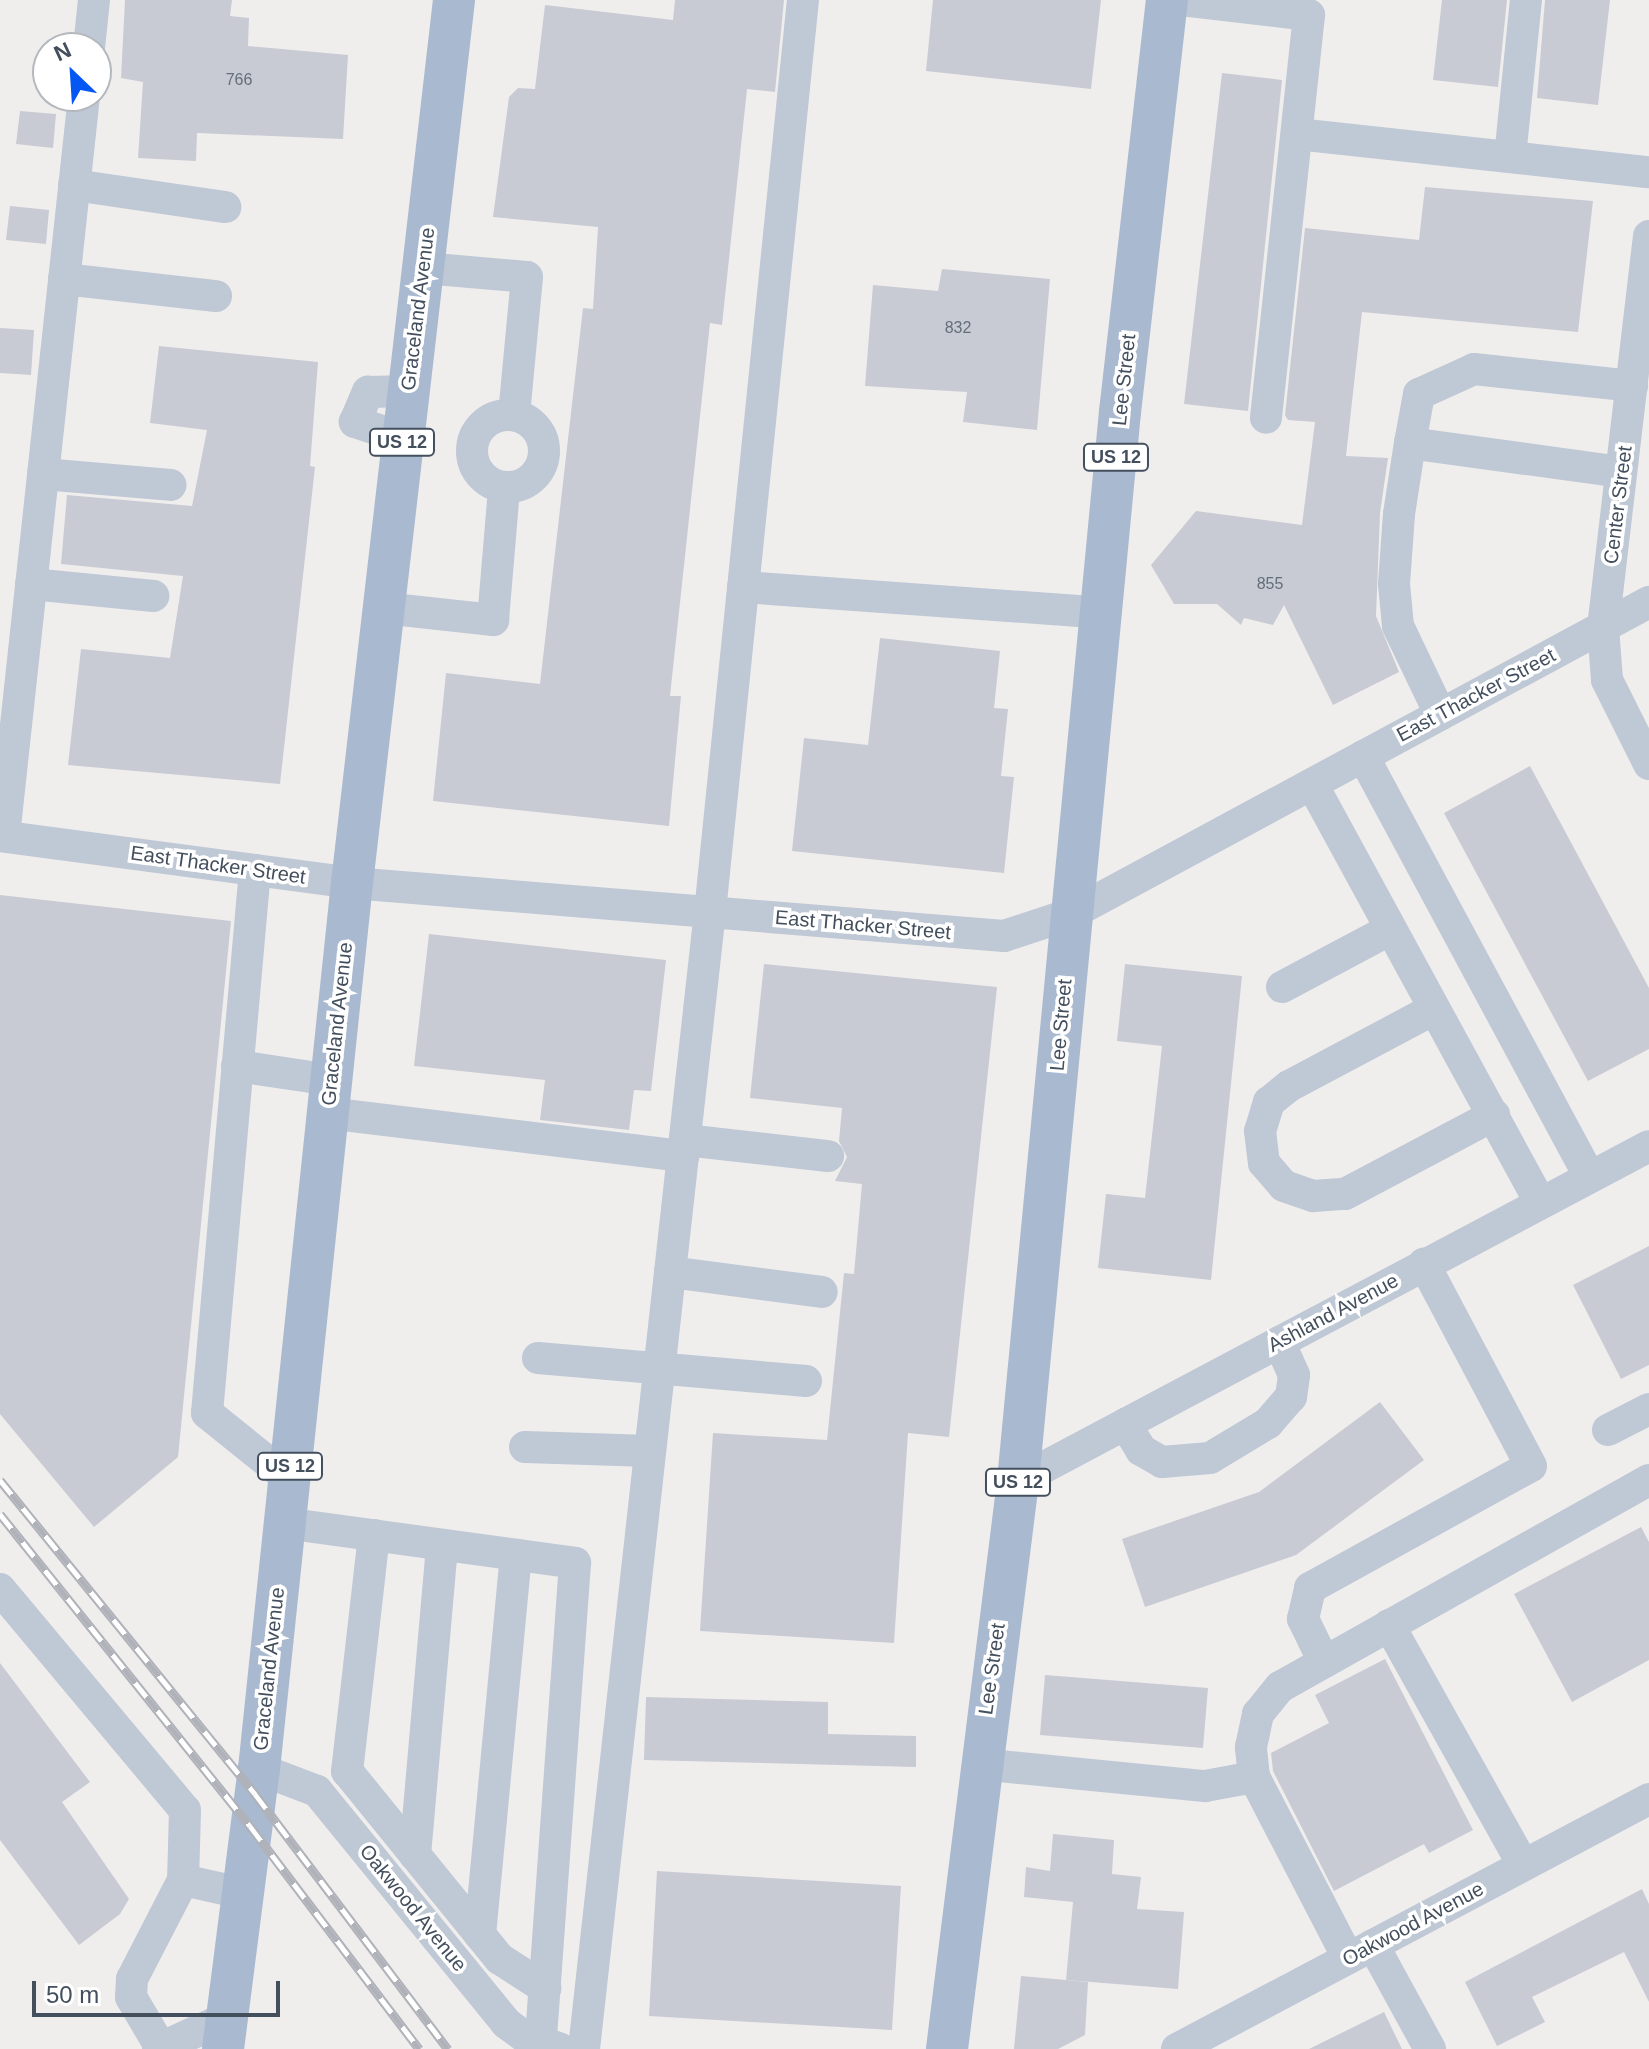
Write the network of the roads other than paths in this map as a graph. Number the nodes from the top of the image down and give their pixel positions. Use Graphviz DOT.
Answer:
graph roads {
  1 [pos="94,0"];
  2 [pos="454,0"];
  3 [pos="803,0"];
  4 [pos="1167,0"];
  5 [pos="1181,0"];
  6 [pos="1526,0"];
  7 [pos="1310,7"];
  8 [pos="91,32"];
  9 [pos="82,112"];
  10 [pos="1297,134"];
  11 [pos="1510,157"];
  12 [pos="1649,172"];
  13 [pos="74,185"];
  14 [pos="225,207"];
  15 [pos="1649,236"];
  16 [pos="423,268"];
  17 [pos="64,279"];
  18 [pos="216,296"];
  19 [pos="1632,386"];
  20 [pos="514,415"];
  21 [pos="1266,418"];
  22 [pos="1410,443"];
  23 [pos="1621,472"];
  24 [pos="43,474"];
  25 [pos="171,485"];
  26 [pos="504,488"];
  27 [pos="31,584"];
  28 [pos="743,587"];
  29 [pos="153,596"];
  30 [pos="1649,602"];
  31 [pos="383,608"];
  32 [pos="1103,613"];
  33 [pos="1603,627"];
  34 [pos="1440,714"];
  35 [pos="1363,756"];
  36 [pos="1649,764"];
  37 [pos="1312,784"];
  38 [pos="2,836"];
  39 [pos="255,870"];
  40 [pos="352,883"];
  41 [pos="710,912"];
  42 [pos="1071,914"];
  43 [pos="1389,930"];
  44 [pos="1282,987"];
  45 [pos="1432,1010"];
  46 [pos="237,1066"];
  47 [pos="329,1096"];
  48 [pos="1494,1115"];
  49 [pos="1649,1146"];
  50 [pos="684,1148"];
  51 [pos="828,1156"];
  52 [pos="1590,1177"];
  53 [pos="1540,1202"];
  54 [pos="1424,1264"];
  55 [pos="670,1272"];
  56 [pos="822,1292"];
  57 [pos="1279,1342"];
  58 [pos="538,1358"];
  59 [pos="659,1372"];
  60 [pos="806,1381"];
  61 [pos="1649,1409"];
  62 [pos="1125,1424"];
  63 [pos="1608,1430"];
  64 [pos="525,1447"];
  65 [pos="650,1451"];
  66 [pos="289,1479"];
  67 [pos="1649,1480"];
  68 [pos="1018,1481"];
  69 [pos="284,1523"];
  70 [pos="374,1535"];
  71 [pos="442,1545"];
  72 [pos="516,1555"];
  73 [pos="0,1589"];
  74 [pos="1389,1625"];
  75 [pos="1324,1662"];
  76 [pos="979,1764"];
  77 [pos="259,1769"];
  78 [pos="1254,1777"];
  79 [pos="1649,1799"];
  80 [pos="415,1855"];
  81 [pos="1523,1865"];
  82 [pos="183,1880"];
  83 [pos="241,1893"];
  84 [pos="480,1935"];
  85 [pos="1361,1952"];
  86 [pos="545,1988"];
  87 [pos="224,2034"];
  88 [pos="554,2046"];
  89 [pos="159,2048"];
  90 [pos="584,2049"];
  91 [pos="947,2049"];
  92 [pos="1177,2049"];
  93 [pos="1430,2049"];
  1 -- 8 [label="street"];
  2 -- 16 [label="main road, Graceland Avenue / US 12"];
  3 -- 28 [label="street"];
  4 -- 32 [label="main road, Lee Street / US 12"];
  5 -- 7 [label="street"];
  6 -- 11 [label="street"];
  7 -- 10 [label="street"];
  9 -- 13 [label="street"];
  10 -- 11 [label="street"];
  10 -- 21 [label="street"];
  11 -- 12 [label="street"];
  13 -- 14 [label="street"];
  13 -- 17 [label="street"];
  15 -- 19 [label="street, Center Street"];
  16 -- 20 [label="street"];
  16 -- 31 [label="main road, Graceland Avenue / US 12"];
  17 -- 18 [label="street"];
  17 -- 24 [label="street"];
  19 -- 22 [label="street"];
  19 -- 23 [label="street, Center Street"];
  20 -- 26 [label="street"];
  20 -- 26 [label="street"];
  22 -- 23 [label="street"];
  22 -- 34 [label="street"];
  23 -- 33 [label="street, Center Street"];
  24 -- 25 [label="street"];
  24 -- 27 [label="street"];
  26 -- 31 [label="street"];
  27 -- 29 [label="street"];
  27 -- 38 [label="street"];
  28 -- 32 [label="street"];
  28 -- 41 [label="street"];
  30 -- 33 [label="street, East Thacker Street"];
  31 -- 40 [label="main road, Graceland Avenue / US 12"];
  32 -- 42 [label="main road, Lee Street / US 12"];
  33 -- 34 [label="street, East Thacker Street"];
  33 -- 36 [label="street, Center Street"];
  34 -- 35 [label="street, East Thacker Street"];
  35 -- 37 [label="street, East Thacker Street"];
  35 -- 52 [label="street"];
  37 -- 42 [label="street, East Thacker Street"];
  37 -- 43 [label="street"];
  38 -- 39 [label="street, East Thacker Street"];
  39 -- 40 [label="street, East Thacker Street"];
  39 -- 46 [label="street"];
  40 -- 41 [label="street, East Thacker Street"];
  40 -- 47 [label="main road, Graceland Avenue / US 12"];
  41 -- 42 [label="street, East Thacker Street"];
  41 -- 50 [label="street"];
  42 -- 68 [label="main road, Lee Street / US 12"];
  43 -- 44 [label="street"];
  43 -- 45 [label="street"];
  45 -- 48 [label="street"];
  45 -- 48 [label="street"];
  46 -- 47 [label="street"];
  46 -- 66 [label="street"];
  47 -- 50 [label="street"];
  47 -- 66 [label="main road, Graceland Avenue / US 12"];
  48 -- 53 [label="street"];
  49 -- 52 [label="street, Ashland Avenue"];
  50 -- 51 [label="street"];
  50 -- 55 [label="street"];
  52 -- 53 [label="street, Ashland Avenue"];
  53 -- 54 [label="street, Ashland Avenue"];
  54 -- 57 [label="street, Ashland Avenue"];
  54 -- 75 [label="street"];
  55 -- 56 [label="street"];
  55 -- 59 [label="street"];
  57 -- 62 [label="street, Ashland Avenue"];
  57 -- 62 [label="street"];
  58 -- 59 [label="street"];
  59 -- 60 [label="street"];
  59 -- 65 [label="street"];
  61 -- 63 [label="street"];
  62 -- 68 [label="street, Ashland Avenue"];
  64 -- 65 [label="street"];
  65 -- 90 [label="street"];
  66 -- 69 [label="main road, Graceland Avenue / US 12"];
  67 -- 74 [label="street"];
  68 -- 76 [label="main road, Lee Street / US 12"];
  69 -- 70 [label="street"];
  69 -- 77 [label="main road, Graceland Avenue / US 12"];
  70 -- 71 [label="street"];
  70 -- 80 [label="street"];
  71 -- 72 [label="street"];
  71 -- 80 [label="street"];
  72 -- 84 [label="street"];
  72 -- 86 [label="street"];
  73 -- 82 [label="street"];
  74 -- 75 [label="street"];
  74 -- 81 [label="street"];
  75 -- 78 [label="street"];
  76 -- 78 [label="street"];
  76 -- 91 [label="main road, Lee Street / US 12"];
  77 -- 83 [label="main road, Graceland Avenue / US 12"];
  77 -- 88 [label="street, Oakwood Avenue"];
  78 -- 85 [label="street"];
  79 -- 81 [label="street, Oakwood Avenue"];
  80 -- 84 [label="street"];
  81 -- 85 [label="street, Oakwood Avenue"];
  82 -- 83 [label="street"];
  82 -- 89 [label="street"];
  83 -- 87 [label="main road, Graceland Avenue / US 12"];
  84 -- 86 [label="street"];
  85 -- 92 [label="street, Oakwood Avenue"];
  85 -- 93 [label="street"];
  86 -- 88 [label="street"];
  87 -- 89 [label="street"];
}
